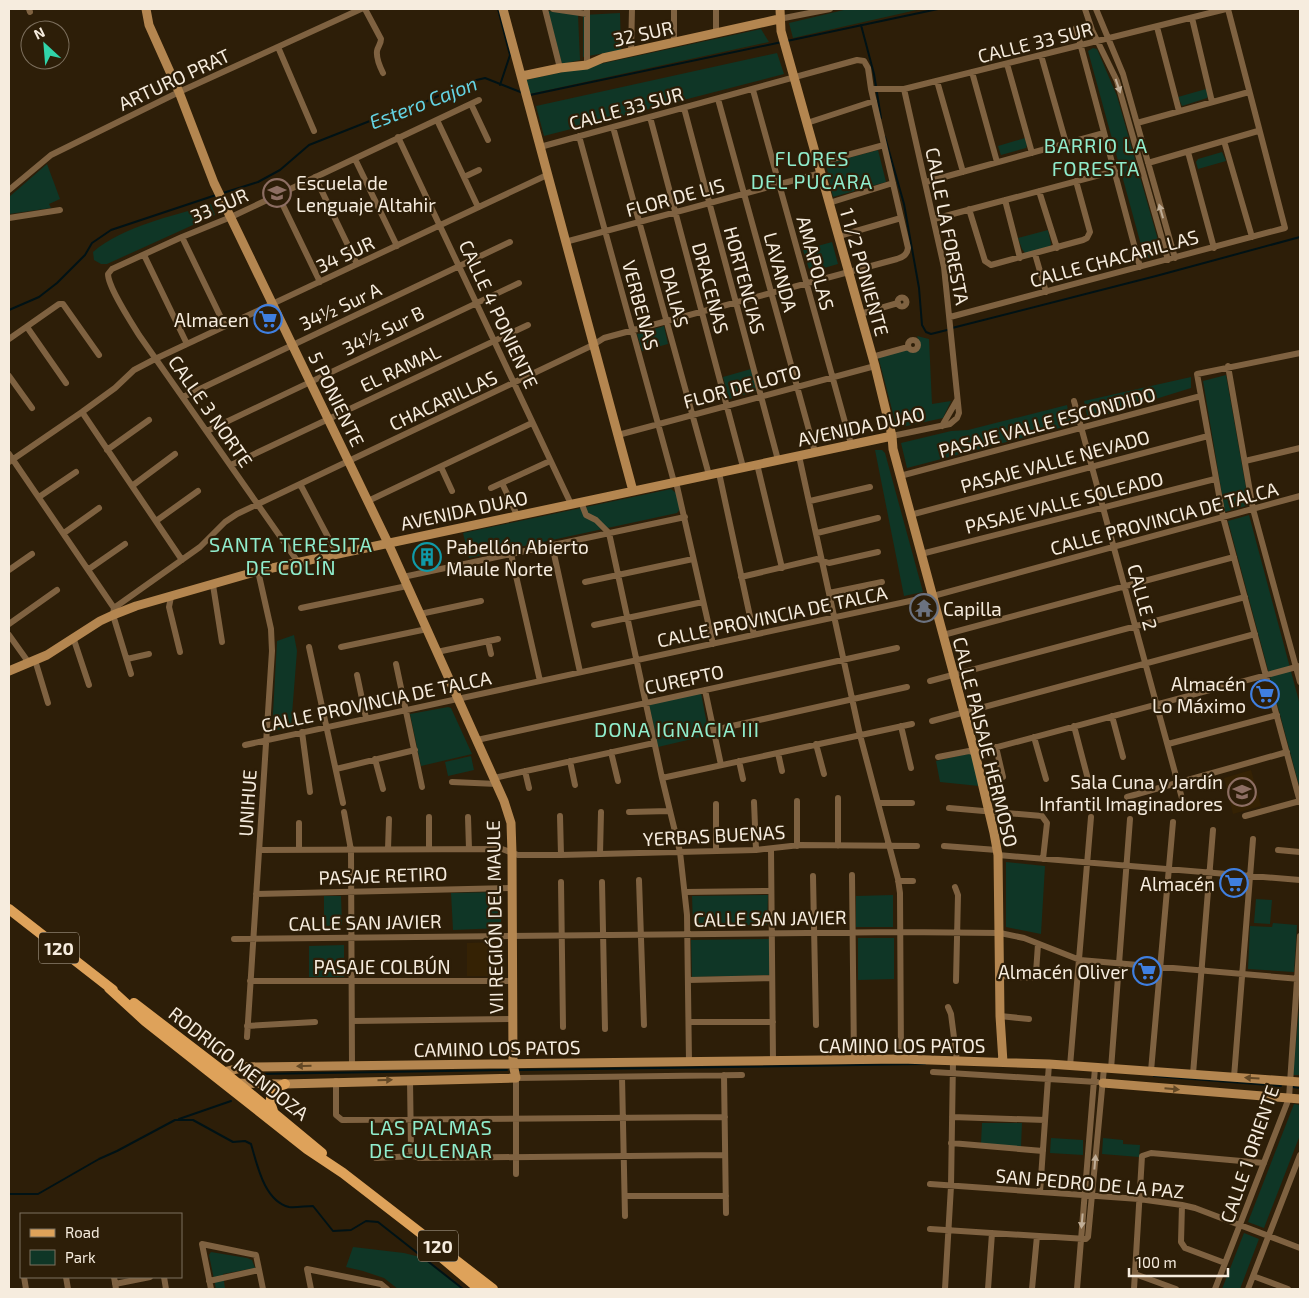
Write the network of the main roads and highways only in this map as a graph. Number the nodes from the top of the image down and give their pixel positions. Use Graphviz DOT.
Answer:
graph roads {
  1 [pos="9,909"];
  2 [pos="222,1076"];
  3 [pos="284,1084"];
  4 [pos="273,1111"];
  5 [pos="343,1173"];
  6 [pos="487,1288"];
  1 -- 2 [label="main road, RODRIGO MENDOZA / 120"];
  2 -- 4 [label="main road, RODRIGO MENDOZA / 120"];
  2 -- 5 [label="main road, RODRIGO MENDOZA / 120"];
  3 -- 4 [label="main road"];
  4 -- 5 [label="main road, RODRIGO MENDOZA / 120"];
  5 -- 6 [label="main road, RODRIGO MENDOZA / 120"];
}
